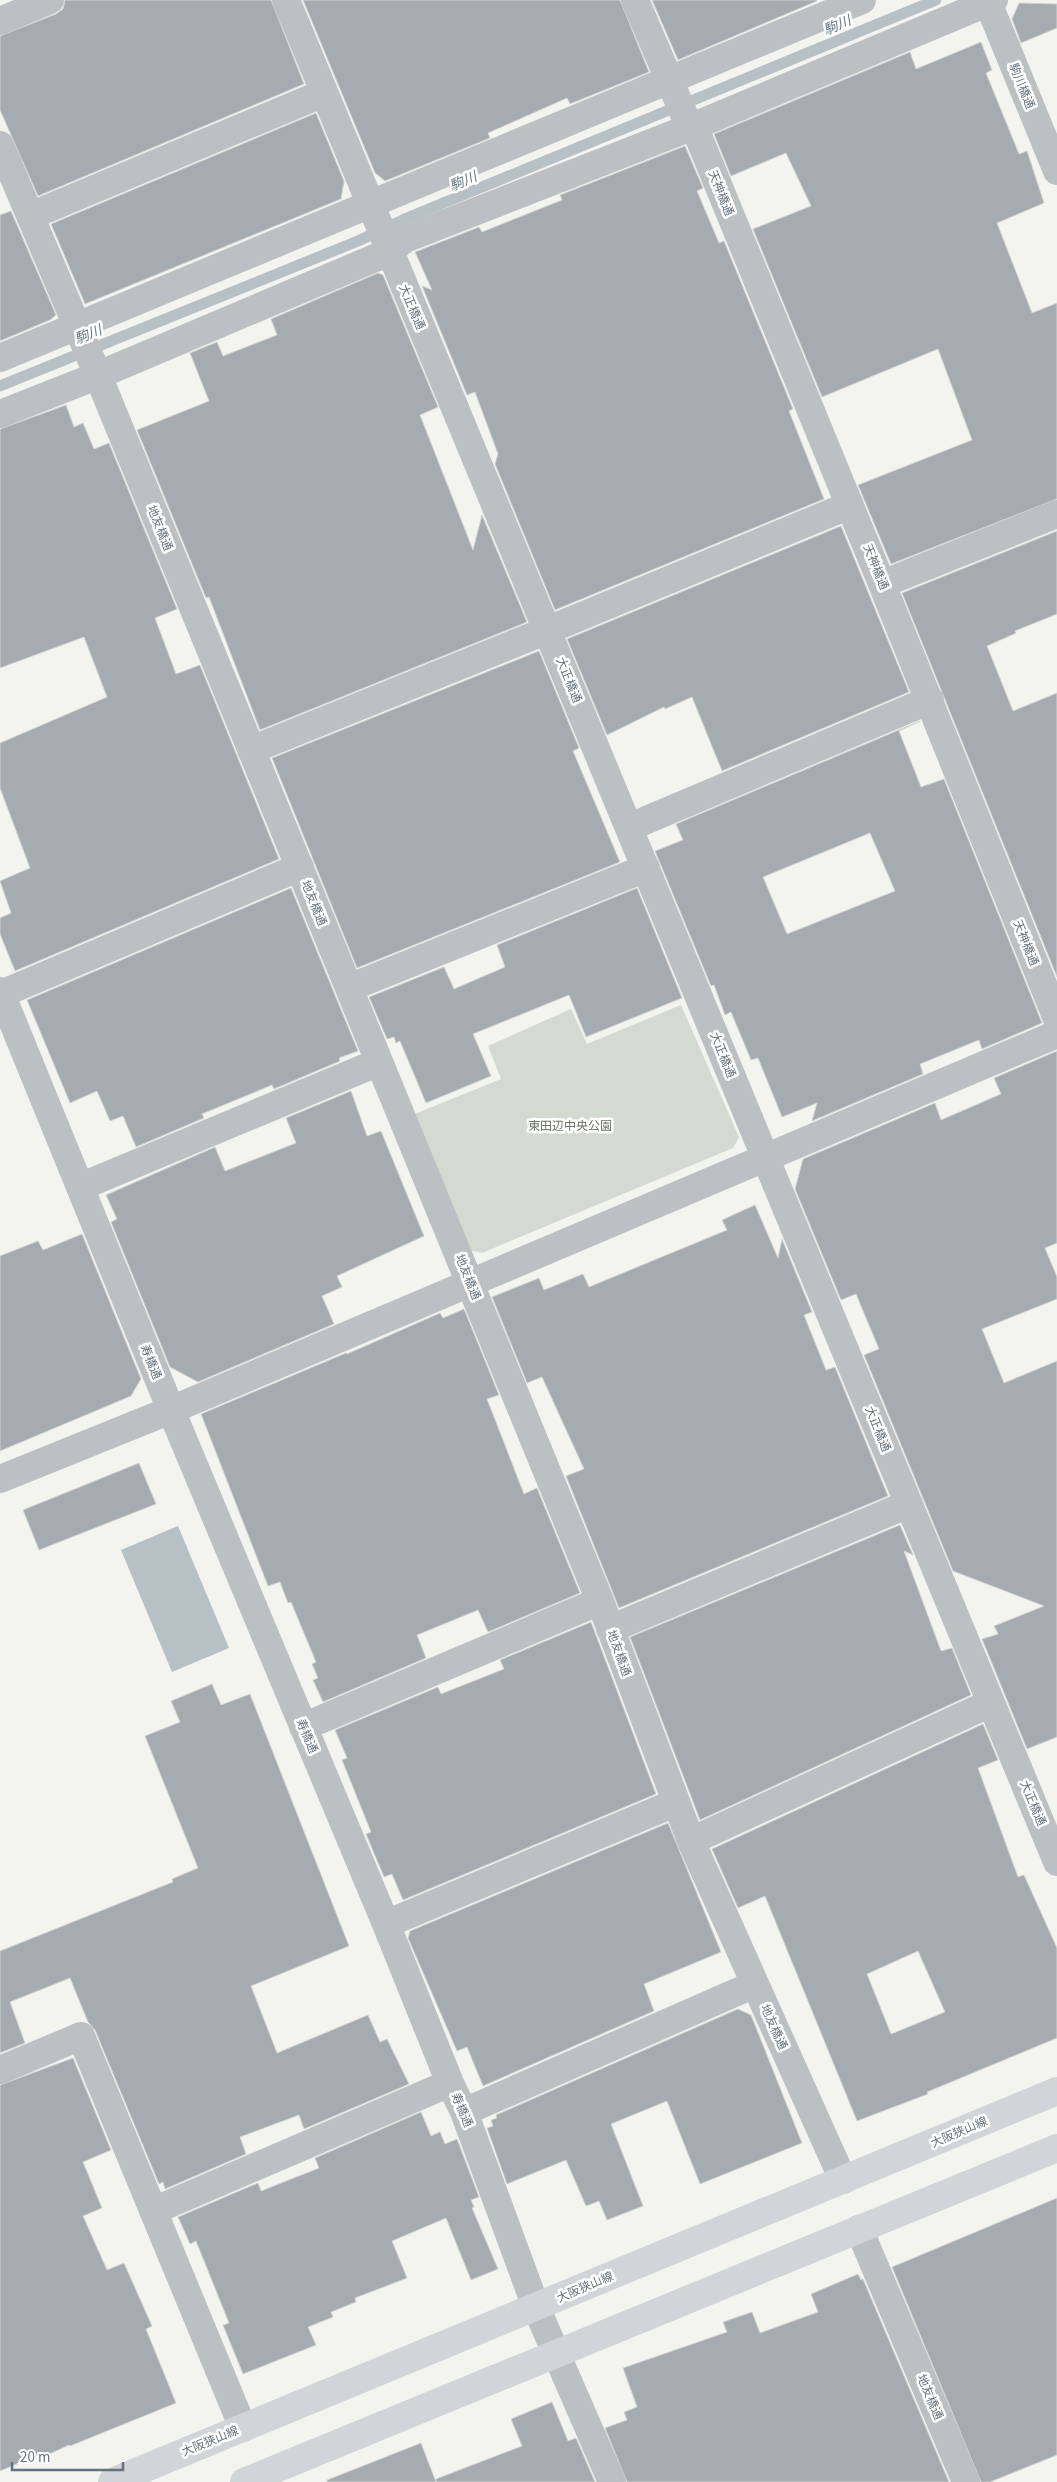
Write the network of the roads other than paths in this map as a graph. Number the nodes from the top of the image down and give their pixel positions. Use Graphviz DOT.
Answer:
graph roads {
  1 [pos="50,0"];
  2 [pos="286,0"];
  3 [pos="635,0"];
  4 [pos="862,0"];
  5 [pos="990,1"];
  6 [pos="0,21"];
  7 [pos="670,83"];
  8 [pos="324,93"];
  9 [pos="690,123"];
  10 [pos="0,145"];
  11 [pos="1057,171"];
  12 [pos="374,212"];
  13 [pos="30,216"];
  14 [pos="389,250"];
  15 [pos="77,327"];
  16 [pos="0,358"];
  17 [pos="97,374"];
  18 [pos="0,414"];
  19 [pos="850,505"];
  20 [pos="1057,514"];
  21 [pos="882,584"];
  22 [pos="548,630"];
  23 [pos="930,700"];
  24 [pos="251,750"];
  25 [pos="630,827"];
  26 [pos="300,868"];
  27 [pos="646,868"];
  28 [pos="349,988"];
  29 [pos="0,993"];
  30 [pos="1057,1019"];
  31 [pos="1057,1034"];
  32 [pos="379,1062"];
  33 [pos="766,1158"];
  34 [pos="80,1187"];
  35 [pos="470,1283"];
  36 [pos="171,1410"];
  37 [pos="0,1479"];
  38 [pos="909,1504"];
  39 [pos="600,1601"];
  40 [pos="610,1629"];
  41 [pos="991,1703"];
  42 [pos="303,1727"];
  43 [pos="675,1803"];
  44 [pos="691,1840"];
  45 [pos="1057,1862"];
  46 [pos="386,1924"];
  47 [pos="755,1984"];
  48 [pos="0,2070"];
  49 [pos="450,2083"];
  50 [pos="1057,2091"];
  51 [pos="464,2112"];
  52 [pos="1057,2148"];
  53 [pos="843,2180"];
  54 [pos="153,2211"];
  55 [pos="859,2229"];
  56 [pos="536,2307"];
  57 [pos="555,2354"];
  58 [pos="243,2428"];
  59 [pos="258,2479"];
  60 [pos="112,2482"];
  61 [pos="612,2482"];
  62 [pos="966,2482"];
  1 -- 6 [label="street"];
  2 -- 8 [label="street"];
  3 -- 7 [label="street"];
  4 -- 7 [label="street"];
  5 -- 9 [label="street"];
  5 -- 11 [label="street, 駒川橋通"];
  7 -- 9 [label="street, 天神橋通"];
  7 -- 12 [label="street"];
  8 -- 12 [label="street"];
  8 -- 13 [label="street"];
  9 -- 14 [label="street"];
  9 -- 19 [label="street, 天神橋通"];
  10 -- 13 [label="street"];
  12 -- 14 [label="street, 大正橋通"];
  12 -- 15 [label="street"];
  13 -- 15 [label="street"];
  14 -- 17 [label="street"];
  14 -- 22 [label="street, 大正橋通"];
  15 -- 16 [label="street"];
  15 -- 17 [label="street, 地友橋通"];
  17 -- 18 [label="street"];
  17 -- 24 [label="street, 地友橋通"];
  19 -- 21 [label="street, 天神橋通"];
  19 -- 22 [label="street"];
  20 -- 21 [label="street"];
  21 -- 23 [label="street, 天神橋通"];
  22 -- 24 [label="street"];
  22 -- 25 [label="street, 大正橋通"];
  23 -- 25 [label="street"];
  23 -- 30 [label="street, 天神橋通"];
  24 -- 26 [label="street, 地友橋通"];
  25 -- 27 [label="street, 大正橋通"];
  26 -- 28 [label="street, 地友橋通"];
  26 -- 29 [label="street"];
  27 -- 28 [label="street"];
  27 -- 33 [label="street, 大正橋通"];
  28 -- 32 [label="street, 地友橋通"];
  29 -- 34 [label="street, 寿橋通"];
  31 -- 33 [label="street"];
  32 -- 34 [label="street"];
  32 -- 35 [label="street, 地友橋通"];
  33 -- 35 [label="street"];
  33 -- 38 [label="street, 大正橋通"];
  34 -- 36 [label="street, 寿橋通"];
  35 -- 36 [label="street"];
  35 -- 39 [label="street, 地友橋通"];
  36 -- 37 [label="street"];
  36 -- 42 [label="street, 寿橋通"];
  38 -- 40 [label="street"];
  38 -- 41 [label="street, 大正橋通"];
  39 -- 40 [label="street, 地友橋通"];
  39 -- 42 [label="street"];
  40 -- 43 [label="street, 地友橋通"];
  41 -- 44 [label="street"];
  41 -- 45 [label="street, 大正橋通"];
  42 -- 46 [label="street, 寿橋通"];
  43 -- 44 [label="street, 地友橋通"];
  43 -- 46 [label="street"];
  44 -- 47 [label="street, 地友橋通"];
  46 -- 49 [label="street, 寿橋通"];
  47 -- 51 [label="street"];
  47 -- 53 [label="street, 地友橋通"];
  48 -- 54 [label="street"];
  49 -- 51 [label="street, 寿橋通"];
  49 -- 54 [label="street"];
  50 -- 53 [label="main road, 大阪狭山線"];
  51 -- 56 [label="street, 寿橋通"];
  52 -- 55 [label="main road"];
  53 -- 56 [label="main road, 大阪狭山線"];
  54 -- 58 [label="street"];
  55 -- 57 [label="main road"];
  55 -- 62 [label="street, 地友橋通"];
  56 -- 57 [label="street, 寿橋通"];
  56 -- 58 [label="main road, 大阪狭山線"];
  57 -- 59 [label="main road"];
  57 -- 61 [label="street, 寿橋通"];
  58 -- 60 [label="main road, 大阪狭山線"];
}
